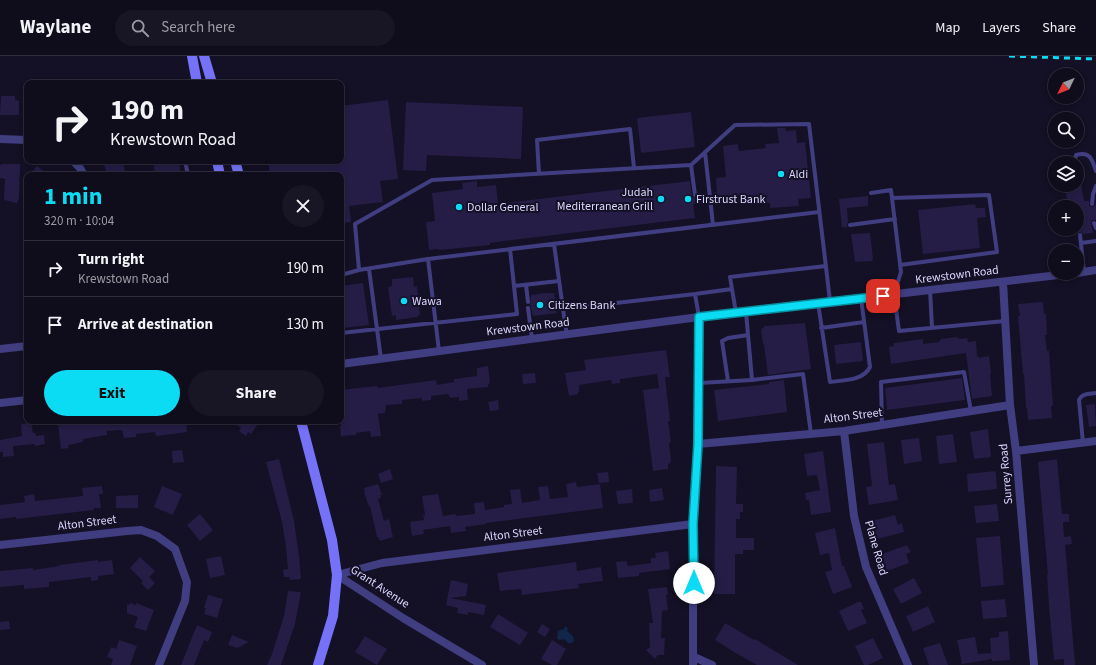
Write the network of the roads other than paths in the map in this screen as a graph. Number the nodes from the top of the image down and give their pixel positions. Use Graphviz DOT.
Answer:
graph roads {
  1 [pos="192,56"];
  2 [pos="204,56"];
  3 [pos="196,80"];
  4 [pos="211,80"];
  5 [pos="0,139"];
  6 [pos="24,140"];
  7 [pos="705,152"];
  8 [pos="1076,156"];
  9 [pos="76,164"];
  10 [pos="691,165"];
  11 [pos="634,168"];
  12 [pos="1096,171"];
  13 [pos="82,172"];
  14 [pos="539,174"];
  15 [pos="1096,186"];
  16 [pos="871,193"];
  17 [pos="695,195"];
  18 [pos="1094,196"];
  19 [pos="892,198"];
  20 [pos="1092,204"];
  21 [pos="819,212"];
  22 [pos="895,219"];
  23 [pos="1094,223"];
  24 [pos="713,225"];
  25 [pos="850,225"];
  26 [pos="1096,228"];
  27 [pos="1080,236"];
  28 [pos="1096,240"];
  29 [pos="1081,242"];
  30 [pos="554,244"];
  31 [pos="510,249"];
  32 [pos="428,259"];
  33 [pos="900,265"];
  34 [pos="826,266"];
  35 [pos="368,269"];
  36 [pos="359,270"];
  37 [pos="1096,270"];
  38 [pos="1084,272"];
  39 [pos="344,274"];
  40 [pos="1048,277"];
  41 [pos="559,281"];
  42 [pos="1003,282"];
  43 [pos="514,286"];
  44 [pos="526,286"];
  45 [pos="732,289"];
  46 [pos="930,290"];
  47 [pos="695,294"];
  48 [pos="894,294"];
  49 [pos="861,298"];
  50 [pos="528,302"];
  51 [pos="830,302"];
  52 [pos="818,303"];
  53 [pos="528,308"];
  54 [pos="563,309"];
  55 [pos="746,312"];
  56 [pos="736,313"];
  57 [pos="699,317"];
  58 [pos="1005,321"];
  59 [pos="864,322"];
  60 [pos="436,323"];
  61 [pos="932,327"];
  62 [pos="821,328"];
  63 [pos="377,329"];
  64 [pos="344,333"];
  65 [pos="567,334"];
  66 [pos="748,335"];
  67 [pos="532,339"];
  68 [pos="24,346"];
  69 [pos="0,349"];
  70 [pos="439,351"];
  71 [pos="381,359"];
  72 [pos="344,364"];
  73 [pos="752,380"];
  74 [pos="728,381"];
  75 [pos="698,382"];
  76 [pos="1096,393"];
  77 [pos="24,400"];
  78 [pos="0,403"];
  79 [pos="1010,405"];
  80 [pos="971,411"];
  81 [pos="302,424"];
  82 [pos="882,425"];
  83 [pos="844,431"];
  84 [pos="811,434"];
  85 [pos="1096,441"];
  86 [pos="1083,443"];
  87 [pos="698,444"];
  88 [pos="1016,451"];
  89 [pos="693,524"];
  90 [pos="0,545"];
  91 [pos="337,575"];
  92 [pos="693,661"];
  93 [pos="159,665"];
  94 [pos="318,665"];
  95 [pos="482,665"];
  96 [pos="712,665"];
  97 [pos="908,665"];
  98 [pos="1034,665"];
  1 -- 3 [label="main road"];
  2 -- 4 [label="main road"];
  5 -- 6 [label="street"];
  7 -- 10 [label="lane"];
  7 -- 21 [label="lane"];
  7 -- 24 [label="lane"];
  8 -- 12 [label="lane"];
  9 -- 13 [label="street"];
  10 -- 11 [label="lane"];
  10 -- 17 [label="lane"];
  11 -- 14 [label="lane"];
  11 -- 14 [label="lane"];
  14 -- 36 [label="lane"];
  15 -- 18 [label="lane"];
  16 -- 19 [label="lane"];
  18 -- 20 [label="lane"];
  19 -- 22 [label="lane"];
  19 -- 33 [label="lane"];
  21 -- 24 [label="lane"];
  21 -- 34 [label="lane"];
  22 -- 25 [label="lane"];
  22 -- 33 [label="lane"];
  23 -- 26 [label="lane"];
  24 -- 30 [label="lane"];
  27 -- 29 [label="lane"];
  28 -- 29 [label="lane"];
  30 -- 31 [label="lane"];
  30 -- 41 [label="lane"];
  31 -- 32 [label="lane"];
  31 -- 43 [label="lane"];
  32 -- 35 [label="lane"];
  32 -- 60 [label="lane"];
  33 -- 48 [label="lane"];
  34 -- 45 [label="lane"];
  34 -- 51 [label="lane"];
  35 -- 36 [label="lane"];
  35 -- 63 [label="lane"];
  36 -- 39 [label="lane"];
  37 -- 38 [label="street, Krewstown Road"];
  40 -- 42 [label="street, Krewstown Road"];
  41 -- 44 [label="lane"];
  41 -- 54 [label="lane"];
  42 -- 46 [label="street, Krewstown Road"];
  42 -- 58 [label="street, Surrey Road"];
  43 -- 44 [label="lane"];
  43 -- 60 [label="lane"];
  44 -- 50 [label="lane"];
  45 -- 47 [label="lane"];
  45 -- 56 [label="lane"];
  46 -- 48 [label="street, Krewstown Road"];
  46 -- 61 [label="lane"];
  47 -- 54 [label="lane"];
  47 -- 57 [label="lane"];
  48 -- 49 [label="street, Krewstown Road"];
  48 -- 61 [label="lane"];
  49 -- 51 [label="street, Krewstown Road"];
  49 -- 59 [label="lane"];
  51 -- 52 [label="street, Krewstown Road"];
  52 -- 55 [label="street, Krewstown Road"];
  52 -- 62 [label="lane"];
  53 -- 67 [label="lane"];
  54 -- 65 [label="lane"];
  55 -- 56 [label="street, Krewstown Road"];
  55 -- 66 [label="lane"];
  56 -- 57 [label="street, Krewstown Road"];
  57 -- 65 [label="street, Krewstown Road"];
  57 -- 75 [label="street"];
  58 -- 61 [label="lane"];
  58 -- 79 [label="street, Surrey Road"];
  59 -- 62 [label="lane"];
  59 -- 62 [label="lane"];
  60 -- 63 [label="lane"];
  60 -- 70 [label="lane"];
  63 -- 64 [label="lane"];
  63 -- 71 [label="lane"];
  65 -- 67 [label="street, Krewstown Road"];
  66 -- 73 [label="lane"];
  66 -- 74 [label="lane"];
  67 -- 70 [label="street, Krewstown Road"];
  68 -- 69 [label="street"];
  70 -- 71 [label="street, Krewstown Road"];
  71 -- 72 [label="street, Krewstown Road"];
  73 -- 74 [label="lane"];
  73 -- 84 [label="lane"];
  74 -- 75 [label="lane"];
  75 -- 87 [label="street"];
  76 -- 86 [label="lane"];
  77 -- 78 [label="street"];
  79 -- 80 [label="street, Alton Street"];
  79 -- 88 [label="street, Surrey Road"];
  80 -- 82 [label="street, Alton Street"];
  80 -- 82 [label="lane"];
  81 -- 91 [label="main road, Grant Avenue"];
  82 -- 83 [label="street, Alton Street"];
  83 -- 84 [label="street, Alton Street"];
  83 -- 97 [label="street, Plane Road"];
  84 -- 87 [label="street, Alton Street"];
  85 -- 86 [label="street"];
  86 -- 88 [label="street"];
  87 -- 89 [label="street"];
  88 -- 98 [label="street, Surrey Road"];
  89 -- 91 [label="street, Alton Street"];
  89 -- 92 [label="street"];
  90 -- 93 [label="street, Alton Street"];
  91 -- 94 [label="main road"];
  91 -- 95 [label="street, Grant Avenue"];
  92 -- 96 [label="street"];
}
